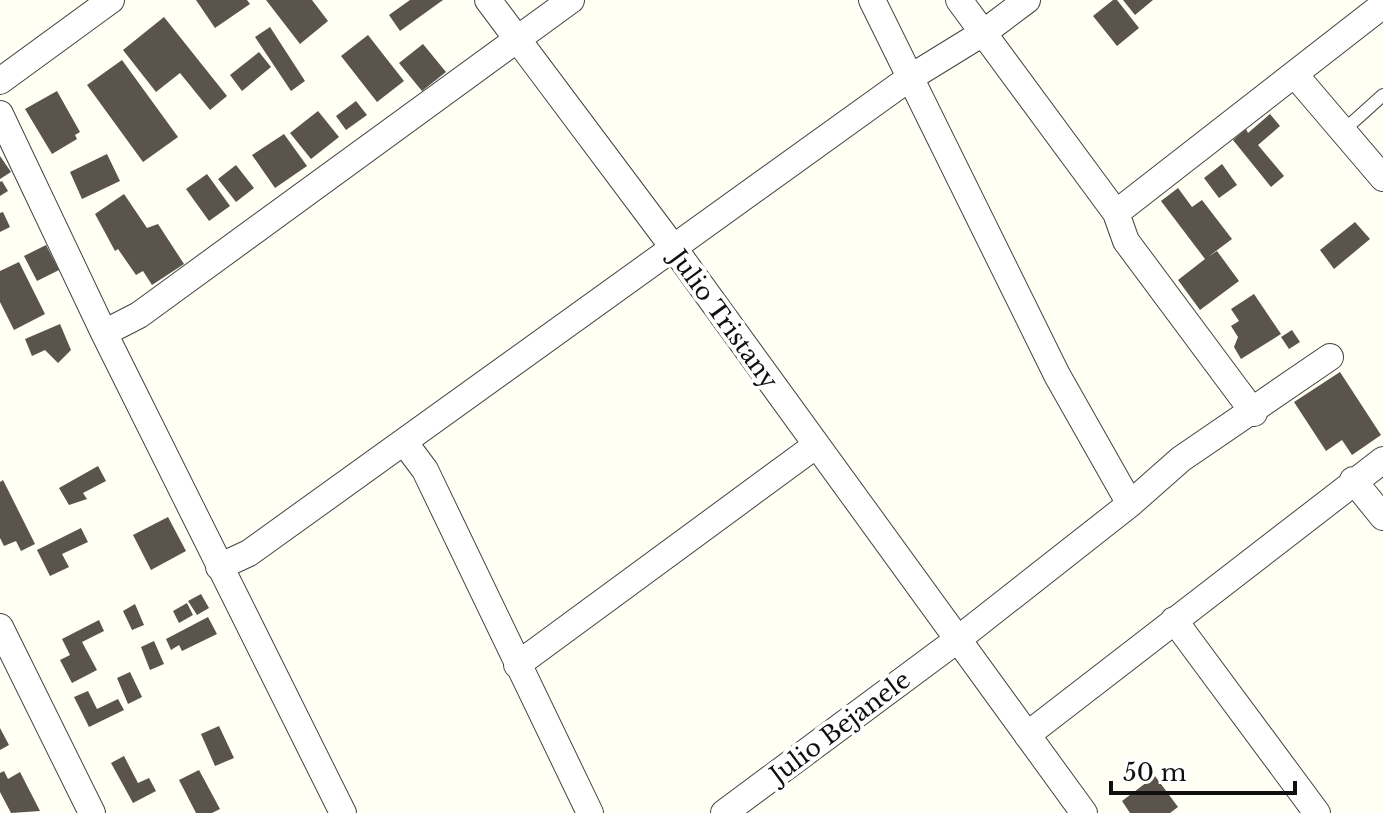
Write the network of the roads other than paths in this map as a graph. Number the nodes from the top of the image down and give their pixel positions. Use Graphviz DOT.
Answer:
graph roads {
  1 [pos="111,0"];
  2 [pos="488,0"];
  3 [pos="571,0"];
  4 [pos="872,0"];
  5 [pos="959,0"];
  6 [pos="1027,0"];
  7 [pos="1383,5"];
  8 [pos="986,31"];
  9 [pos="517,38"];
  10 [pos="1296,76"];
  11 [pos="908,79"];
  12 [pos="0,81"];
  13 [pos="1383,95"];
  14 [pos="0,114"];
  15 [pos="1343,131"];
  16 [pos="1383,178"];
  17 [pos="1116,213"];
  18 [pos="673,247"];
  19 [pos="104,333"];
  20 [pos="1330,357"];
  21 [pos="1254,413"];
  22 [pos="404,442"];
  23 [pos="815,446"];
  24 [pos="1383,460"];
  25 [pos="1353,480"];
  26 [pos="1130,504"];
  27 [pos="1383,517"];
  28 [pos="219,567"];
  29 [pos="1174,620"];
  30 [pos="0,627"];
  31 [pos="957,640"];
  32 [pos="517,665"];
  33 [pos="1027,735"];
  34 [pos="735,810"];
  35 [pos="92,813"];
  36 [pos="343,813"];
  37 [pos="590,813"];
  38 [pos="1084,813"];
  39 [pos="1317,813"];
  1 -- 12 [label="street"];
  2 -- 9 [label="street, Julio Tristany"];
  3 -- 9 [label="street"];
  4 -- 11 [label="street"];
  5 -- 8 [label="street"];
  6 -- 8 [label="street"];
  7 -- 10 [label="street"];
  8 -- 11 [label="street"];
  8 -- 17 [label="street"];
  9 -- 18 [label="street, Julio Tristany"];
  9 -- 19 [label="street"];
  10 -- 15 [label="street"];
  10 -- 17 [label="street"];
  11 -- 18 [label="street"];
  11 -- 26 [label="street"];
  13 -- 15 [label="lane"];
  14 -- 19 [label="street"];
  15 -- 16 [label="street"];
  17 -- 21 [label="street"];
  18 -- 22 [label="street"];
  18 -- 23 [label="street, Julio Tristany"];
  19 -- 28 [label="street"];
  20 -- 21 [label="street, Julio Bejanele"];
  21 -- 26 [label="street, Julio Bejanele"];
  22 -- 28 [label="street"];
  22 -- 32 [label="street"];
  23 -- 31 [label="street, Julio Tristany"];
  23 -- 32 [label="street"];
  24 -- 25 [label="street"];
  25 -- 27 [label="street"];
  25 -- 29 [label="street"];
  26 -- 31 [label="street, Julio Bejanele"];
  28 -- 36 [label="street"];
  29 -- 33 [label="street"];
  29 -- 39 [label="street"];
  30 -- 35 [label="street"];
  31 -- 33 [label="street, Julio Tristany"];
  31 -- 34 [label="street, Julio Bejanele"];
  32 -- 37 [label="street"];
  33 -- 38 [label="street, Julio Tristany"];
}
